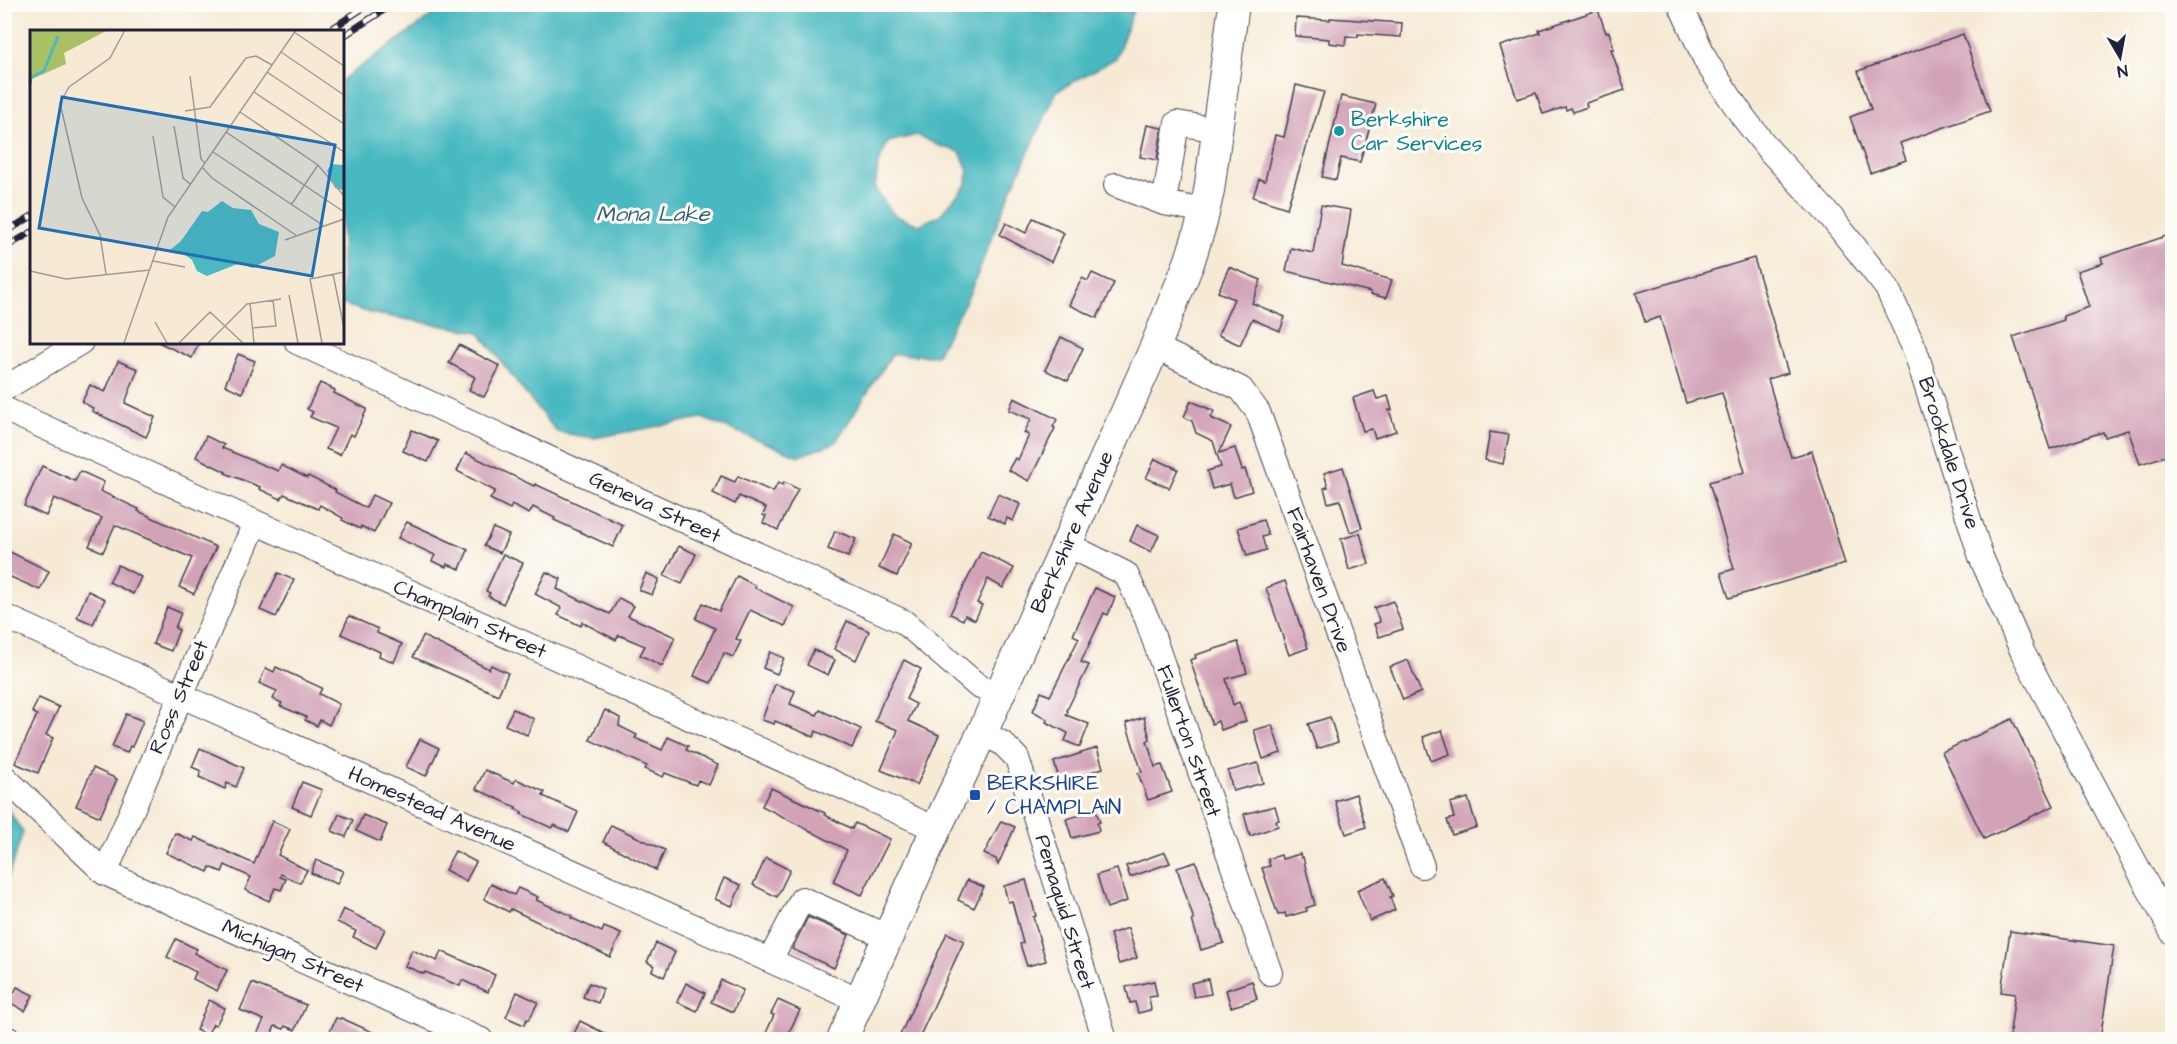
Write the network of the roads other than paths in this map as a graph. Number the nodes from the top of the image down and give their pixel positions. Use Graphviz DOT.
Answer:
graph roads {
  1 [pos="1234,4"];
  2 [pos="1680,4"];
  3 [pos="1218,130"];
  4 [pos="1116,185"];
  5 [pos="1164,203"];
  6 [pos="1205,211"];
  7 [pos="78,344"];
  8 [pos="301,344"];
  9 [pos="1155,347"];
  10 [pos="4,388"];
  11 [pos="4,409"];
  12 [pos="255,523"];
  13 [pos="1066,544"];
  14 [pos="4,616"];
  15 [pos="999,695"];
  16 [pos="180,696"];
  17 [pos="982,733"];
  18 [pos="4,777"];
  19 [pos="936,829"];
  20 [pos="1422,866"];
  21 [pos="105,873"];
  22 [pos="2172,932"];
  23 [pos="888,938"];
  24 [pos="770,960"];
  25 [pos="1270,973"];
  26 [pos="860,1001"];
  27 [pos="4,1037"];
  28 [pos="10,1040"];
  29 [pos="481,1040"];
  30 [pos="842,1040"];
  31 [pos="1105,1040"];
  1 -- 3 [label="main road, Berkshire Avenue"];
  2 -- 22 [label="street, Brookdale Drive"];
  3 -- 5 [label="street"];
  3 -- 6 [label="main road, Berkshire Avenue"];
  4 -- 5 [label="street"];
  5 -- 6 [label="street"];
  6 -- 9 [label="main road, Berkshire Avenue"];
  7 -- 10 [label="street"];
  8 -- 15 [label="street, Geneva Street"];
  9 -- 13 [label="main road, Berkshire Avenue"];
  9 -- 20 [label="street, Fairhaven Drive"];
  11 -- 12 [label="street, Champlain Street"];
  12 -- 16 [label="street, Ross Street"];
  12 -- 19 [label="street, Champlain Street"];
  13 -- 15 [label="main road, Berkshire Avenue"];
  13 -- 25 [label="street, Fullerton Street"];
  14 -- 16 [label="street, Homestead Avenue"];
  15 -- 17 [label="main road, Berkshire Avenue"];
  16 -- 21 [label="street, Ross Street"];
  16 -- 24 [label="street, Homestead Avenue"];
  17 -- 19 [label="main road, Berkshire Avenue"];
  17 -- 31 [label="street, Pemaquid Street"];
  18 -- 21 [label="street, Michigan Street"];
  19 -- 23 [label="main road, Berkshire Avenue"];
  21 -- 29 [label="street, Michigan Street"];
  23 -- 24 [label="street"];
  23 -- 26 [label="main road, Berkshire Avenue"];
  24 -- 26 [label="street, Homestead Avenue"];
  26 -- 30 [label="main road, Berkshire Avenue"];
  27 -- 28 [label="street"];
}
